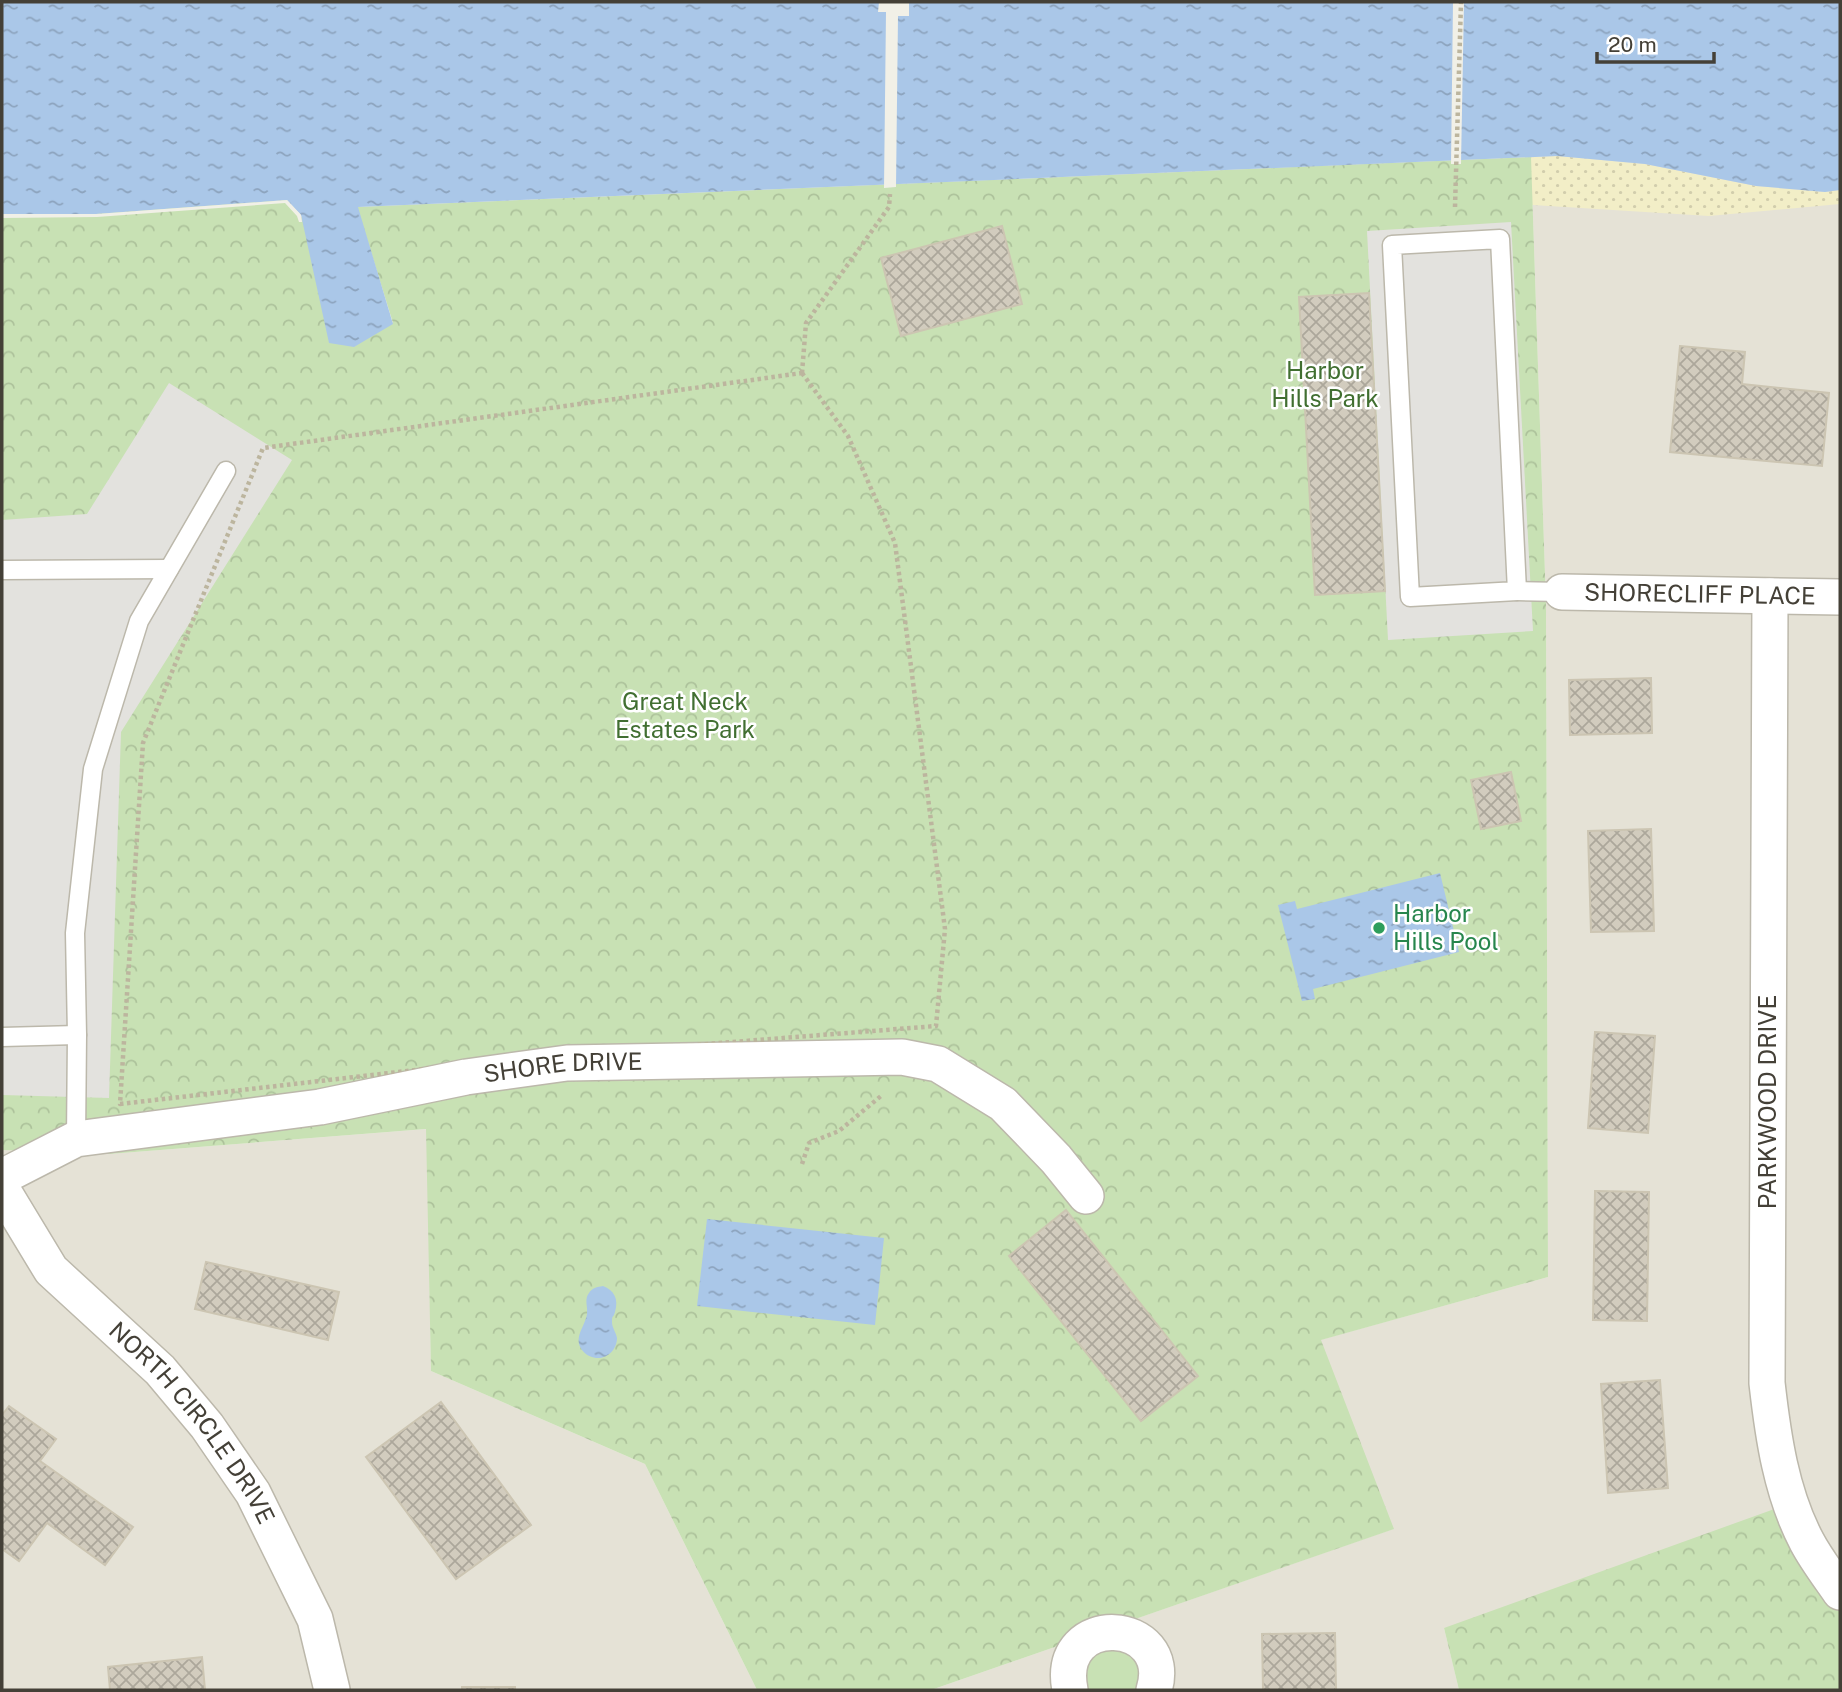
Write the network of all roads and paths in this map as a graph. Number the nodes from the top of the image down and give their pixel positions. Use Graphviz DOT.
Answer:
graph roads {
  1 [pos="1461,2"];
  2 [pos="890,194"];
  3 [pos="1455,207"];
  4 [pos="802,373"];
  5 [pos="226,471"];
  6 [pos="2,569"];
  7 [pos="169,569"];
  8 [pos="1517,591"];
  9 [pos="1562,592"];
  10 [pos="1770,596"];
  11 [pos="1840,597"];
  12 [pos="77,1035"];
  13 [pos="2,1037"];
  14 [pos="76,1139"];
  15 [pos="2,1177"];
  16 [pos="2,1189"];
  17 [pos="1086,1196"];
  18 [pos="1840,1592"];
  19 [pos="332,1690"];
  20 [pos="1070,1690"];
  21 [pos="1154,1690"];
  1 -- 3 [label="path"];
  2 -- 4 [label="path"];
  4 -- 4 [label="path"];
  5 -- 7 [label="lane"];
  6 -- 7 [label="lane"];
  7 -- 12 [label="lane"];
  8 -- 8 [label="lane"];
  8 -- 9 [label="lane"];
  9 -- 10 [label="street, SHORECLIFF PLACE"];
  10 -- 11 [label="street, SHORECLIFF PLACE"];
  10 -- 18 [label="street, PARKWOOD DRIVE"];
  12 -- 13 [label="lane"];
  12 -- 14 [label="lane"];
  14 -- 15 [label="street, SHORE DRIVE"];
  14 -- 17 [label="street, SHORE DRIVE"];
  16 -- 19 [label="street, NORTH CIRCLE DRIVE"];
  20 -- 21 [label="street"];
}
